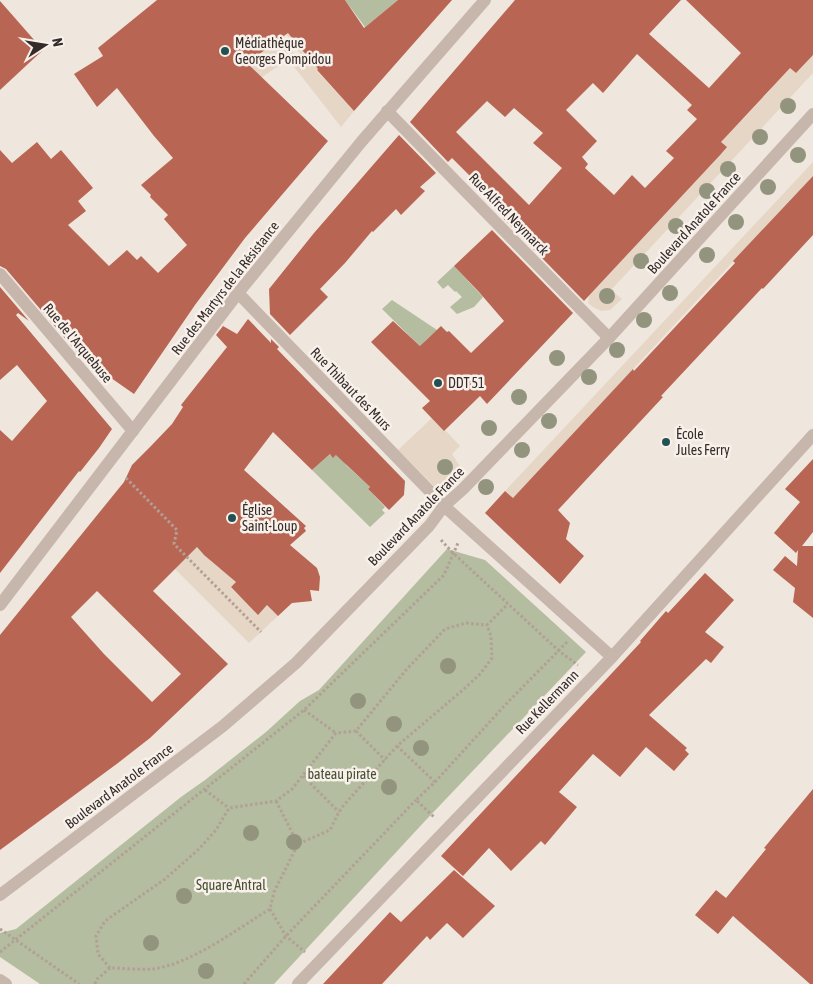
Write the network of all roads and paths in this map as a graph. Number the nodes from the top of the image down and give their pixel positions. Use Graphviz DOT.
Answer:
graph roads {
  1 [pos="485,0"];
  2 [pos="387,111"];
  3 [pos="813,114"];
  4 [pos="0,274"];
  5 [pos="238,293"];
  6 [pos="609,338"];
  7 [pos="133,431"];
  8 [pos="813,435"];
  9 [pos="126,478"];
  10 [pos="444,506"];
  11 [pos="428,526"];
  12 [pos="466,526"];
  13 [pos="453,553"];
  14 [pos="508,604"];
  15 [pos="0,605"];
  16 [pos="487,625"];
  17 [pos="580,628"];
  18 [pos="261,632"];
  19 [pos="559,651"];
  20 [pos="612,657"];
  21 [pos="593,676"];
  22 [pos="304,710"];
  23 [pos="356,731"];
  24 [pos="336,733"];
  25 [pos="397,746"];
  26 [pos="385,760"];
  27 [pos="303,776"];
  28 [pos="435,782"];
  29 [pos="205,790"];
  30 [pos="416,800"];
  31 [pos="276,801"];
  32 [pos="228,808"];
  33 [pos="339,812"];
  34 [pos="446,829"];
  35 [pos="298,844"];
  36 [pos="0,895"];
  37 [pos="270,909"];
  38 [pos="0,929"];
  39 [pos="286,936"];
  40 [pos="17,940"];
  41 [pos="0,952"];
  42 [pos="318,963"];
  43 [pos="110,968"];
  44 [pos="0,980"];
  45 [pos="6,984"];
  46 [pos="79,984"];
  47 [pos="94,984"];
  48 [pos="244,984"];
  49 [pos="298,984"];
  1 -- 2 [label="street, Rue des Martyrs de la Résistance"];
  2 -- 5 [label="street, Rue des Martyrs de la Résistance"];
  2 -- 6 [label="street, Rue Alfred Neymarck"];
  3 -- 6 [label="street, Boulevard Anatole France"];
  4 -- 7 [label="street, Rue de l'Arquebuse"];
  5 -- 7 [label="street, Rue des Martyrs de la Résistance"];
  5 -- 10 [label="street, Rue Thibaut des Murs"];
  6 -- 10 [label="street, Boulevard Anatole France"];
  7 -- 15 [label="street, Rue des Martyrs de la Résistance"];
  8 -- 20 [label="street, Rue Kellermann"];
  9 -- 18 [label="path"];
  10 -- 11 [label="street, Boulevard Anatole France"];
  10 -- 12 [label="street, Rue Thibaut des Murs"];
  11 -- 13 [label="path"];
  11 -- 36 [label="street, Boulevard Anatole France"];
  12 -- 13 [label="path"];
  12 -- 17 [label="street, Rue Thibaut des Murs"];
  13 -- 14 [label="path"];
  13 -- 22 [label="path"];
  14 -- 16 [label="path"];
  14 -- 19 [label="path"];
  16 -- 23 [label="path"];
  16 -- 25 [label="path"];
  17 -- 19 [label="path"];
  17 -- 20 [label="street, Rue Thibaut des Murs"];
  19 -- 21 [label="path"];
  19 -- 28 [label="path"];
  20 -- 21 [label="street, Rue Kellermann"];
  21 -- 34 [label="street, Rue Kellermann"];
  22 -- 24 [label="path"];
  22 -- 29 [label="path"];
  23 -- 24 [label="path"];
  23 -- 26 [label="path"];
  24 -- 27 [label="path"];
  25 -- 26 [label="path"];
  25 -- 28 [label="path"];
  26 -- 33 [label="path"];
  27 -- 31 [label="path"];
  27 -- 33 [label="path"];
  28 -- 30 [label="path"];
  29 -- 32 [label="path"];
  29 -- 40 [label="path"];
  30 -- 34 [label="path"];
  30 -- 39 [label="path"];
  31 -- 32 [label="path"];
  31 -- 35 [label="path"];
  32 -- 43 [label="path"];
  33 -- 35 [label="path"];
  34 -- 42 [label="street, Rue Kellermann"];
  35 -- 37 [label="path"];
  37 -- 39 [label="path"];
  37 -- 43 [label="path"];
  38 -- 40 [label="path"];
  39 -- 42 [label="path"];
  39 -- 48 [label="path"];
  40 -- 41 [label="path"];
  40 -- 46 [label="path"];
  42 -- 49 [label="street, Rue Kellermann"];
  43 -- 47 [label="path"];
  44 -- 45 [label="street"];
}
